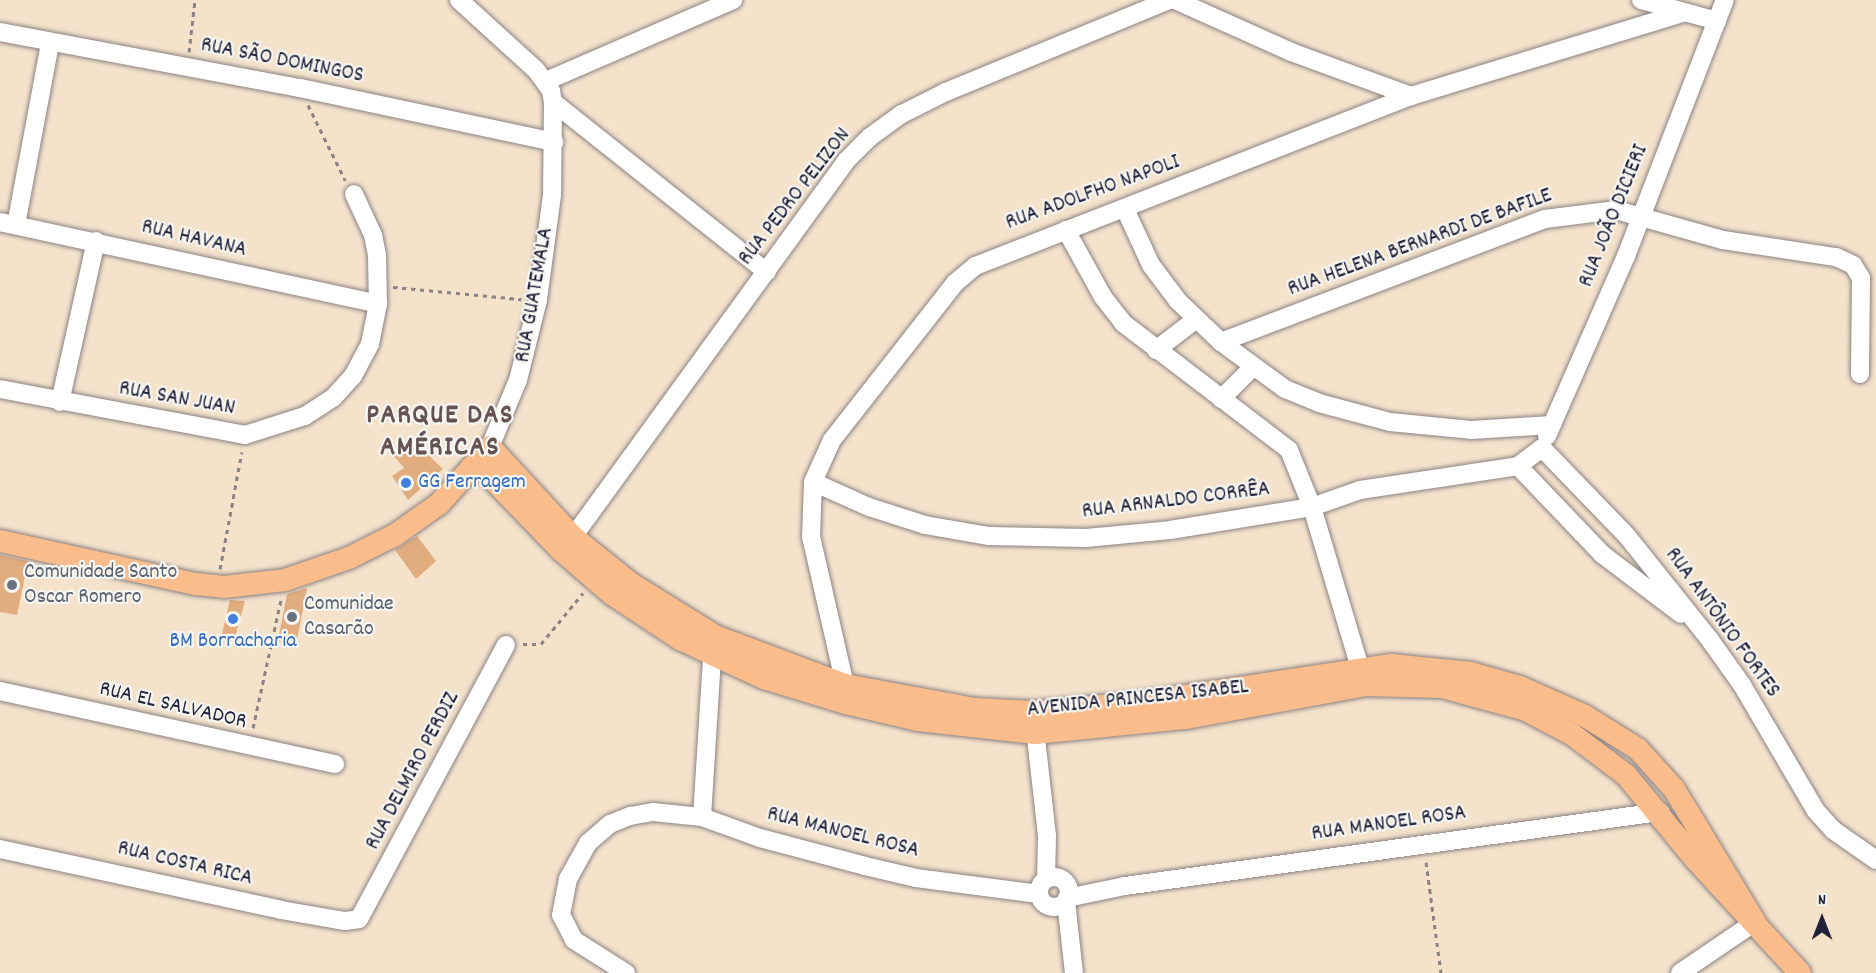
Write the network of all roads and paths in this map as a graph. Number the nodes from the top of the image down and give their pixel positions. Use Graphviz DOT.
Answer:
graph roads {
  1 [pos="195,0"];
  2 [pos="459,0"];
  3 [pos="733,0"];
  4 [pos="1169,0"];
  5 [pos="1175,0"];
  6 [pos="1641,0"];
  7 [pos="1725,0"];
  8 [pos="1682,13"];
  9 [pos="1717,21"];
  10 [pos="0,32"];
  11 [pos="50,43"];
  12 [pos="188,67"];
  13 [pos="541,75"];
  14 [pos="300,88"];
  15 [pos="1411,96"];
  16 [pos="553,102"];
  17 [pos="554,142"];
  18 [pos="354,194"];
  19 [pos="1125,209"];
  20 [pos="1640,214"];
  21 [pos="8,223"];
  22 [pos="1066,230"];
  23 [pos="96,241"];
  24 [pos="767,272"];
  25 [pos="378,295"];
  26 [pos="538,300"];
  27 [pos="1195,320"];
  28 [pos="1221,342"];
  29 [pos="1156,350"];
  30 [pos="1253,367"];
  31 [pos="1860,374"];
  32 [pos="0,389"];
  33 [pos="1221,399"];
  34 [pos="60,402"];
  35 [pos="1552,424"];
  36 [pos="245,435"];
  37 [pos="1542,448"];
  38 [pos="484,455"];
  39 [pos="1518,466"];
  40 [pos="813,482"];
  41 [pos="1312,507"];
  42 [pos="0,541"];
  43 [pos="568,544"];
  44 [pos="222,556"];
  45 [pos="594,579"];
  46 [pos="285,580"];
  47 [pos="1695,624"];
  48 [pos="506,645"];
  49 [pos="712,657"];
  50 [pos="1362,676"];
  51 [pos="845,685"];
  52 [pos="0,691"];
  53 [pos="1034,722"];
  54 [pos="249,748"];
  55 [pos="335,764"];
  56 [pos="1660,812"];
  57 [pos="702,817"];
  58 [pos="1423,844"];
  59 [pos="0,849"];
  60 [pos="1876,860"];
  61 [pos="1054,890"];
  62 [pos="359,918"];
  63 [pos="1755,922"];
  64 [pos="626,973"];
  65 [pos="1074,973"];
  66 [pos="1441,973"];
  67 [pos="1680,973"];
  68 [pos="1800,973"];
  1 -- 12 [label="path"];
  2 -- 13 [label="street"];
  3 -- 13 [label="street"];
  4 -- 24 [label="street, RUA PEDRO PELIZON"];
  5 -- 15 [label="street"];
  6 -- 8 [label="street"];
  7 -- 9 [label="street, RUA JOÃO DICIERI"];
  8 -- 9 [label="street"];
  8 -- 15 [label="street, RUA ADOLFHO NAPOLI"];
  9 -- 20 [label="street, RUA JOÃO DICIERI"];
  10 -- 11 [label="street, RUA SÃO DOMINGOS"];
  11 -- 12 [label="street, RUA SÃO DOMINGOS"];
  11 -- 21 [label="street"];
  12 -- 14 [label="street, RUA SÃO DOMINGOS"];
  13 -- 16 [label="street, RUA GUATEMALA"];
  14 -- 17 [label="street, RUA SÃO DOMINGOS"];
  14 -- 18 [label="path"];
  15 -- 19 [label="street, RUA ADOLFHO NAPOLI"];
  16 -- 17 [label="street, RUA GUATEMALA"];
  16 -- 24 [label="street"];
  17 -- 26 [label="street, RUA GUATEMALA"];
  18 -- 25 [label="street, RUA SAN JUAN"];
  19 -- 22 [label="street, RUA ADOLFHO NAPOLI"];
  19 -- 27 [label="street"];
  20 -- 28 [label="street, RUA HELENA BERNARDI DE BAFILE"];
  20 -- 31 [label="street, RUA HELENA BERNARDI DE BAFILE"];
  20 -- 35 [label="street, RUA JOÃO DICIERI"];
  21 -- 23 [label="street, RUA HAVANA"];
  22 -- 29 [label="street"];
  22 -- 40 [label="street, RUA ADOLFHO NAPOLI"];
  23 -- 25 [label="street, RUA HAVANA"];
  23 -- 34 [label="street"];
  24 -- 43 [label="street, RUA PEDRO PELIZON"];
  25 -- 26 [label="path"];
  25 -- 36 [label="street, RUA SAN JUAN"];
  26 -- 38 [label="street, RUA GUATEMALA"];
  27 -- 28 [label="street"];
  27 -- 29 [label="street"];
  28 -- 30 [label="street"];
  29 -- 33 [label="street"];
  30 -- 33 [label="street"];
  30 -- 35 [label="street"];
  32 -- 34 [label="street, RUA SAN JUAN"];
  33 -- 41 [label="street"];
  34 -- 36 [label="street, RUA SAN JUAN"];
  35 -- 37 [label="street, RUA JOÃO DICIERI"];
  36 -- 44 [label="path"];
  37 -- 39 [label="street, RUA ARNALDO CORRÊA"];
  37 -- 47 [label="street, RUA ANTÔNIO FORTES"];
  38 -- 43 [label="main road, AVENIDA PRINCESA ISABEL"];
  38 -- 46 [label="main road, RUA GUATEMALA"];
  39 -- 41 [label="street, RUA ARNALDO CORRÊA"];
  39 -- 47 [label="street"];
  40 -- 41 [label="street, RUA ARNALDO CORRÊA"];
  40 -- 51 [label="street, RUA ADOLFHO NAPOLI"];
  41 -- 50 [label="street"];
  42 -- 46 [label="main road, RUA GUATEMALA"];
  43 -- 45 [label="main road, AVENIDA PRINCESA ISABEL"];
  43 -- 51 [label="main road, AVENIDA PRINCESA ISABEL"];
  45 -- 48 [label="path"];
  45 -- 49 [label="main road, AVENIDA PRINCESA ISABEL"];
  46 -- 54 [label="path"];
  47 -- 60 [label="street, RUA ANTÔNIO FORTES"];
  48 -- 62 [label="street, RUA DELMIRO PERDIZ"];
  49 -- 53 [label="main road, AVENIDA PRINCESA ISABEL"];
  49 -- 57 [label="street"];
  50 -- 53 [label="main road, AVENIDA PRINCESA ISABEL"];
  50 -- 56 [label="main road, AVENIDA PRINCESA ISABEL"];
  50 -- 63 [label="main road, AVENIDA PRINCESA ISABEL"];
  51 -- 53 [label="main road, AVENIDA PRINCESA ISABEL"];
  52 -- 54 [label="street, RUA EL SALVADOR"];
  53 -- 61 [label="street"];
  54 -- 55 [label="street, RUA EL SALVADOR"];
  56 -- 58 [label="street, RUA MANOEL ROSA"];
  56 -- 63 [label="main road, AVENIDA PRINCESA ISABEL"];
  57 -- 61 [label="street, RUA MANOEL ROSA"];
  57 -- 64 [label="street, RUA MANOEL ROSA"];
  58 -- 61 [label="street, RUA MANOEL ROSA"];
  58 -- 66 [label="path"];
  59 -- 62 [label="street, RUA COSTA RICA"];
  61 -- 65 [label="street"];
  63 -- 67 [label="street"];
  63 -- 68 [label="main road, AVENIDA PRINCESA ISABEL"];
}
